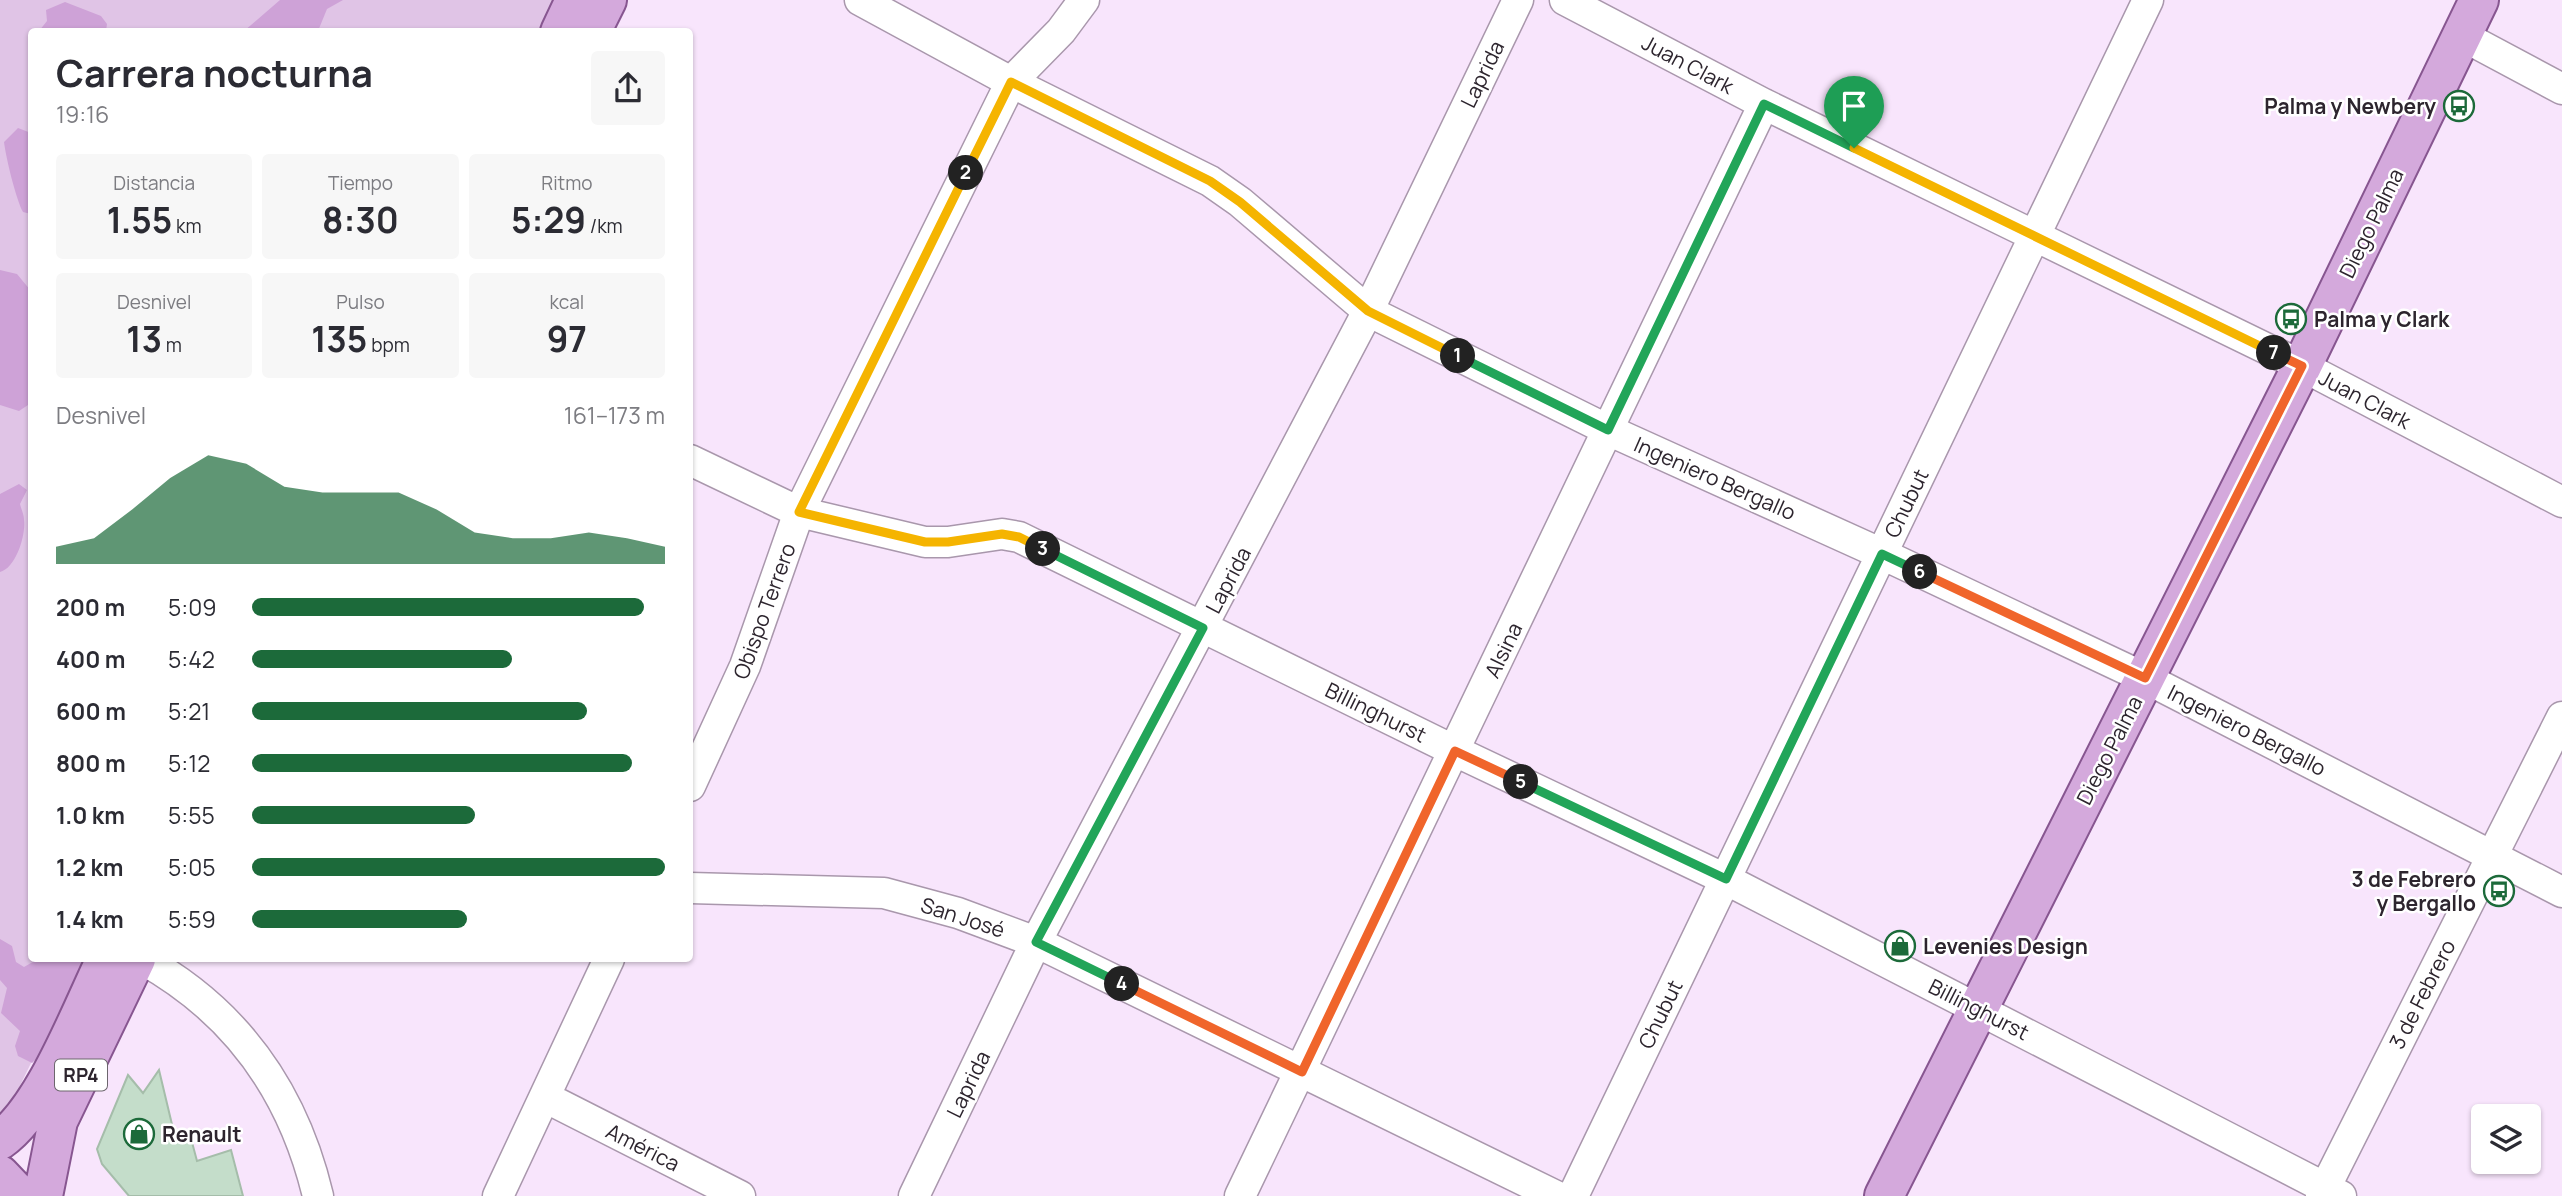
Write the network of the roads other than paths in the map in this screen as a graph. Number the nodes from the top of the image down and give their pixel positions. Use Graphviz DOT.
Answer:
graph roads {
  1 [pos="575,0"];
  2 [pos="607,0"];
  3 [pos="860,0"];
  4 [pos="1084,0"];
  5 [pos="1518,0"];
  6 [pos="1565,0"];
  7 [pos="2148,0"];
  8 [pos="2479,0"];
  9 [pos="562,28"];
  10 [pos="593,28"];
  11 [pos="2461,36"];
  12 [pos="1011,82"];
  13 [pos="2562,89"];
  14 [pos="1764,104"];
  15 [pos="2035,236"];
  16 [pos="1368,311"];
  17 [pos="2302,366"];
  18 [pos="1608,430"];
  19 [pos="693,461"];
  20 [pos="2562,502"];
  21 [pos="799,512"];
  22 [pos="1882,554"];
  23 [pos="1203,628"];
  24 [pos="2145,678"];
  25 [pos="2562,718"];
  26 [pos="1455,751"];
  27 [pos="693,779"];
  28 [pos="2493,856"];
  29 [pos="1726,879"];
  30 [pos="693,888"];
  31 [pos="2562,892"];
  32 [pos="1036,942"];
  33 [pos="105,962"];
  34 [pos="138,962"];
  35 [pos="145,962"];
  36 [pos="608,962"];
  37 [pos="1978,1009"];
  38 [pos="1302,1072"];
  39 [pos="545,1097"];
  40 [pos="0,1140"];
  41 [pos="0,1175"];
  42 [pos="2329,1194"];
  43 [pos="20,1196"];
  44 [pos="43,1196"];
  45 [pos="318,1196"];
  46 [pos="498,1196"];
  47 [pos="740,1196"];
  48 [pos="914,1196"];
  49 [pos="1240,1196"];
  50 [pos="1556,1196"];
  51 [pos="1573,1196"];
  52 [pos="1884,1196"];
  1 -- 9 [label="main road"];
  2 -- 10 [label="main road"];
  3 -- 12 [label="street, Ingeniero Bergallo"];
  4 -- 12 [label="street, Obispo Terrero"];
  5 -- 16 [label="street, Laprida"];
  6 -- 14 [label="street, Juan Clark"];
  7 -- 15 [label="street, Chubut"];
  8 -- 11 [label="main road, Diego Palma"];
  11 -- 13 [label="street"];
  11 -- 17 [label="main road, Diego Palma"];
  12 -- 16 [label="street, Ingeniero Bergallo"];
  12 -- 21 [label="street, Obispo Terrero"];
  14 -- 15 [label="street, Juan Clark"];
  14 -- 18 [label="street, Alsina"];
  15 -- 17 [label="street, Juan Clark"];
  15 -- 22 [label="street, Chubut"];
  16 -- 18 [label="street, Ingeniero Bergallo"];
  16 -- 23 [label="street, Laprida"];
  17 -- 20 [label="street, Juan Clark"];
  17 -- 24 [label="main road, Diego Palma"];
  18 -- 22 [label="street, Ingeniero Bergallo"];
  18 -- 26 [label="street, Alsina"];
  19 -- 21 [label="street, Billinghurst"];
  21 -- 23 [label="street, Billinghurst"];
  21 -- 27 [label="street, Obispo Terrero"];
  22 -- 24 [label="street, Ingeniero Bergallo"];
  22 -- 29 [label="street, Chubut"];
  23 -- 26 [label="street, Billinghurst"];
  23 -- 32 [label="street, Laprida"];
  24 -- 28 [label="street, Ingeniero Bergallo"];
  24 -- 37 [label="main road, Diego Palma"];
  25 -- 28 [label="street, 3 de Febrero"];
  26 -- 29 [label="street, Billinghurst"];
  26 -- 38 [label="street, Alsina"];
  28 -- 31 [label="street, Ingeniero Bergallo"];
  28 -- 42 [label="street, 3 de Febrero"];
  29 -- 37 [label="street, Billinghurst"];
  29 -- 51 [label="street, Chubut"];
  30 -- 32 [label="street, San José"];
  32 -- 38 [label="street, San José"];
  32 -- 48 [label="street, Laprida"];
  33 -- 40 [label="main road, RP4"];
  34 -- 44 [label="main road, RP4"];
  35 -- 45 [label="street"];
  36 -- 39 [label="street"];
  37 -- 42 [label="street, Billinghurst"];
  37 -- 52 [label="main road, Diego Palma"];
  38 -- 49 [label="street, Alsina"];
  38 -- 50 [label="street, San José"];
  39 -- 46 [label="street"];
  39 -- 47 [label="street, América"];
  41 -- 43 [label="main road"];
}
